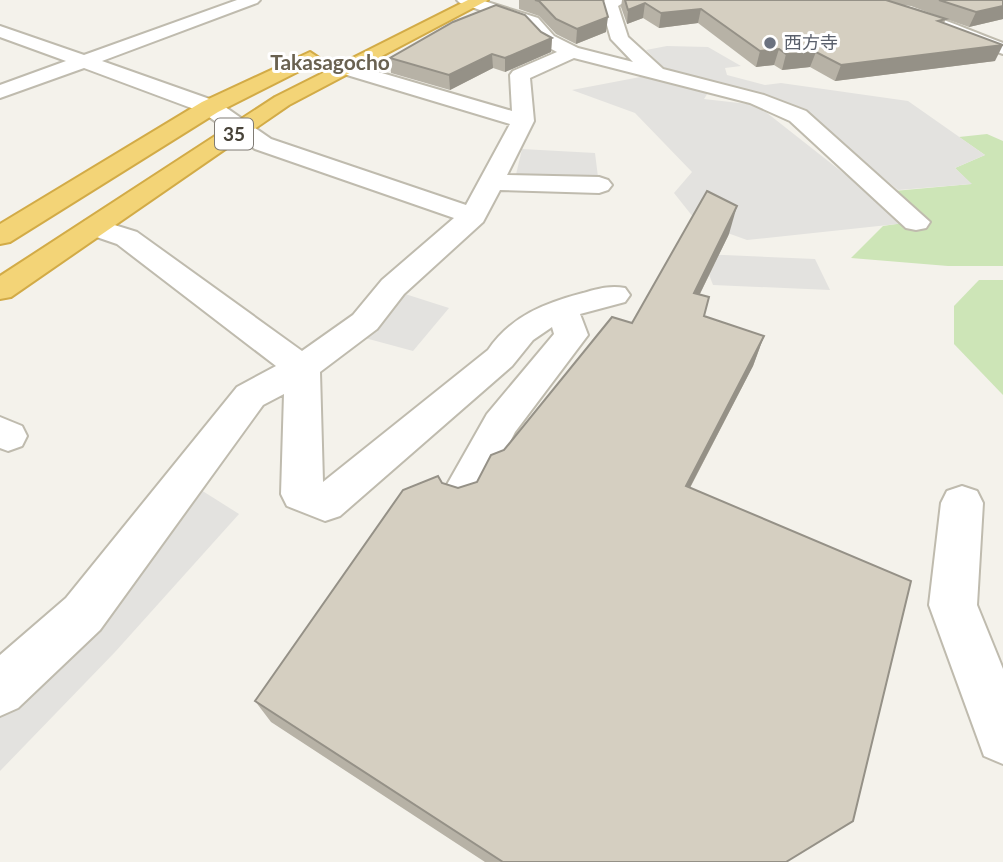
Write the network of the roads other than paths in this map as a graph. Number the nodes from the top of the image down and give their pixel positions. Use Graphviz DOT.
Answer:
graph roads {
  1 [pos="252,0"];
  2 [pos="620,0"];
  3 [pos="860,0"];
  4 [pos="473,1"];
  5 [pos="0,31"];
  6 [pos="332,47"];
  7 [pos="1003,49"];
  8 [pos="572,52"];
  9 [pos="83,61"];
  10 [pos="344,68"];
  11 [pos="656,74"];
  12 [pos="0,92"];
  13 [pos="210,107"];
  14 [pos="523,121"];
  15 [pos="240,130"];
  16 [pos="599,185"];
  17 [pos="482,199"];
  18 [pos="916,222"];
  19 [pos="95,226"];
  20 [pos="0,236"];
  21 [pos="0,290"];
  22 [pos="614,295"];
  23 [pos="561,308"];
  24 [pos="302,368"];
  25 [pos="461,497"];
  26 [pos="962,503"];
  27 [pos="0,690"];
  28 [pos="1003,737"];
  1 -- 9 [label="street"];
  2 -- 11 [label="street"];
  3 -- 7 [label="street"];
  4 -- 8 [label="street"];
  4 -- 10 [label="highway, 35"];
  5 -- 9 [label="street"];
  6 -- 13 [label="highway, 35"];
  8 -- 11 [label="street"];
  8 -- 14 [label="street"];
  9 -- 12 [label="street"];
  9 -- 13 [label="street"];
  10 -- 14 [label="street"];
  10 -- 15 [label="highway, 35"];
  11 -- 18 [label="street"];
  13 -- 15 [label="street"];
  13 -- 20 [label="highway, 35"];
  14 -- 17 [label="street"];
  15 -- 17 [label="street"];
  15 -- 19 [label="highway, 35"];
  16 -- 17 [label="street"];
  17 -- 24 [label="street"];
  19 -- 21 [label="highway, 35"];
  19 -- 24 [label="street"];
  22 -- 23 [label="street"];
  23 -- 24 [label="street"];
  23 -- 25 [label="street"];
  24 -- 27 [label="street"];
  26 -- 28 [label="street"];
}
